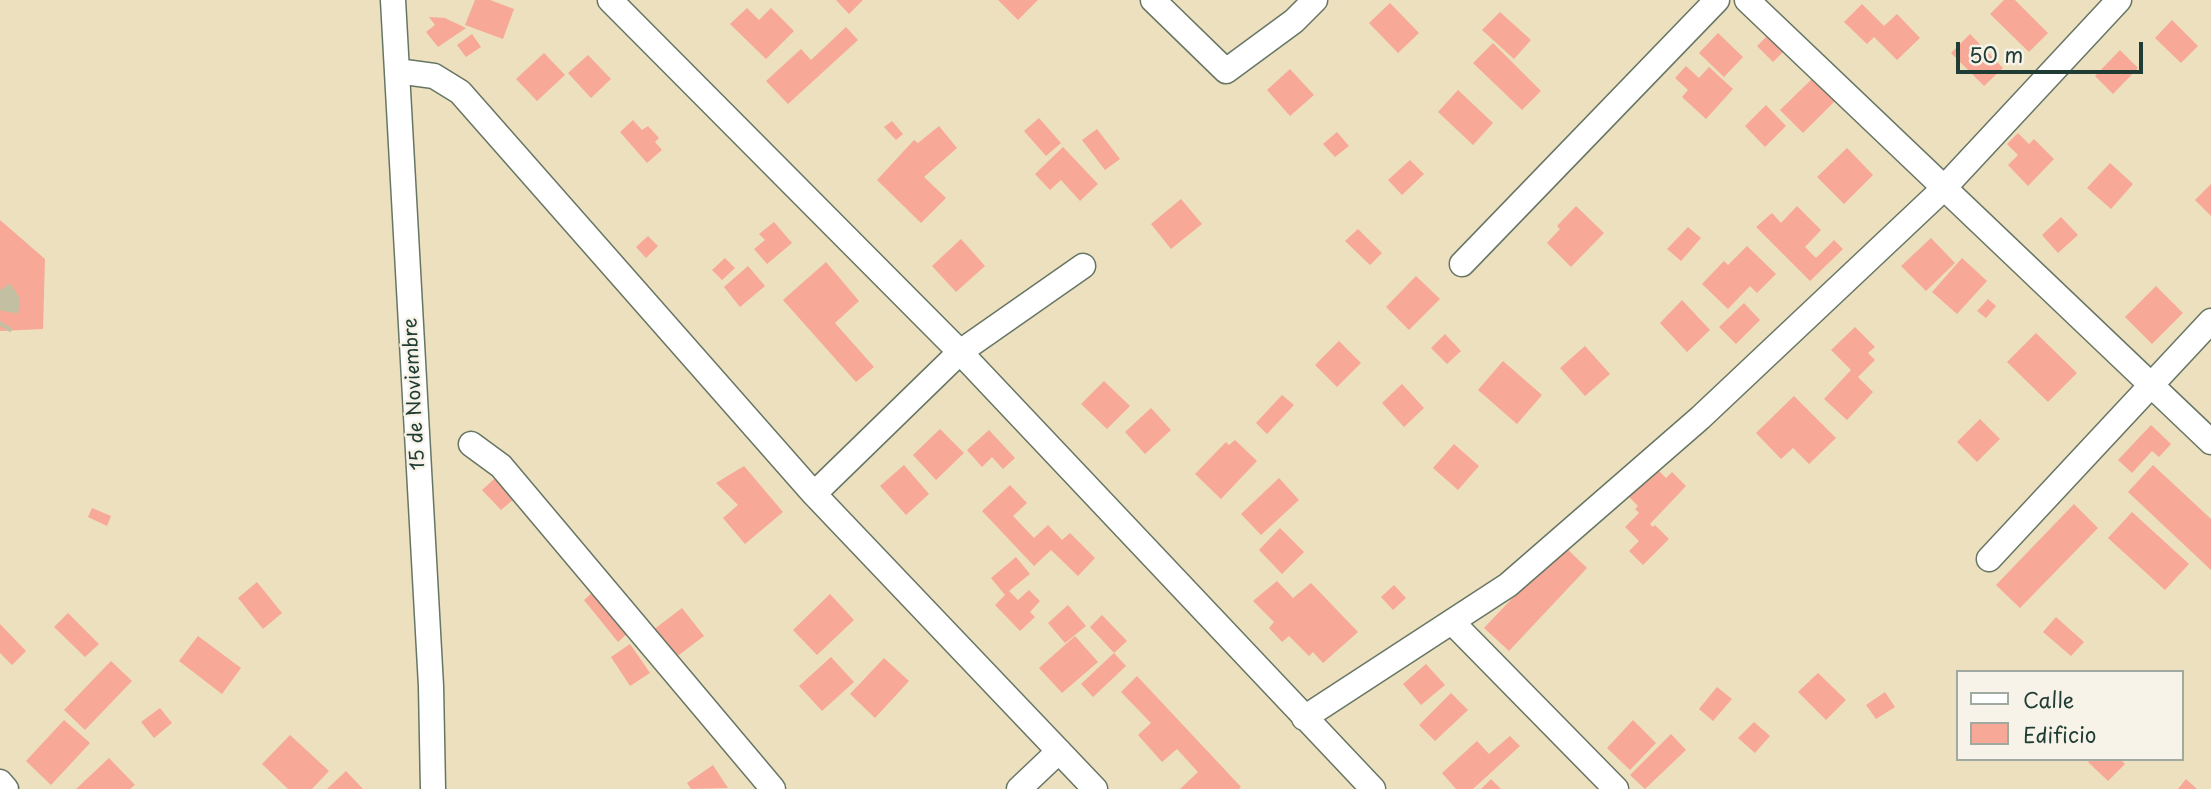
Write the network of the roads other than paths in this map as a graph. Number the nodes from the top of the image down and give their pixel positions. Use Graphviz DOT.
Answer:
graph roads {
  1 [pos="393,0"];
  2 [pos="612,0"];
  3 [pos="1153,0"];
  4 [pos="1315,0"];
  5 [pos="1717,0"];
  6 [pos="1748,0"];
  7 [pos="2119,0"];
  8 [pos="397,71"];
  9 [pos="1944,187"];
  10 [pos="1462,264"];
  11 [pos="1083,266"];
  12 [pos="2211,321"];
  13 [pos="960,352"];
  14 [pos="2151,384"];
  15 [pos="2211,442"];
  16 [pos="471,443"];
  17 [pos="814,494"];
  18 [pos="1989,559"];
  19 [pos="1452,621"];
  20 [pos="1304,718"];
  21 [pos="1059,751"];
  22 [pos="0,782"];
  23 [pos="6,789"];
  24 [pos="433,789"];
  25 [pos="773,789"];
  26 [pos="1019,789"];
  27 [pos="1095,789"];
  28 [pos="1373,789"];
  29 [pos="1616,789"];
  1 -- 8 [label="street, 15 de Noviembre"];
  2 -- 13 [label="street"];
  3 -- 4 [label="street"];
  5 -- 10 [label="street"];
  6 -- 9 [label="street"];
  7 -- 9 [label="street"];
  8 -- 17 [label="street"];
  8 -- 24 [label="street, 15 de Noviembre"];
  9 -- 14 [label="street"];
  9 -- 19 [label="street"];
  11 -- 13 [label="street"];
  12 -- 14 [label="street"];
  13 -- 17 [label="street"];
  13 -- 20 [label="street"];
  14 -- 15 [label="street"];
  14 -- 18 [label="street"];
  16 -- 25 [label="street"];
  17 -- 21 [label="street"];
  19 -- 20 [label="street"];
  19 -- 29 [label="street"];
  20 -- 28 [label="street"];
  21 -- 26 [label="street"];
  21 -- 27 [label="street"];
  22 -- 23 [label="street"];
}
